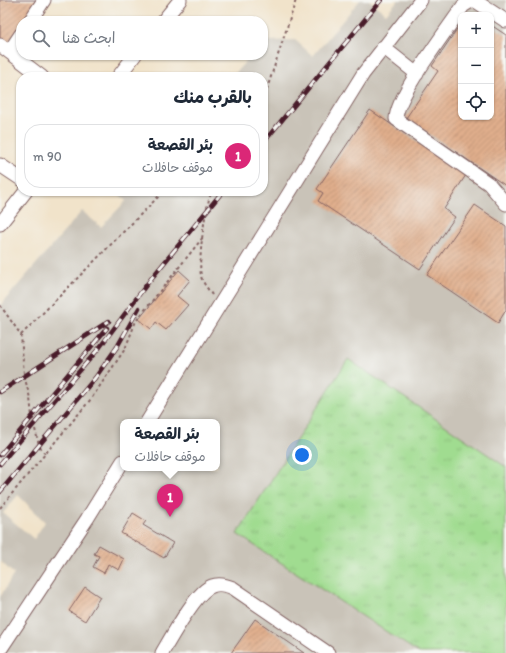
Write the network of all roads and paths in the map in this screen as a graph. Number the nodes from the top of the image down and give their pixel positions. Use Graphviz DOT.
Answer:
graph roads {
  1 [pos="44,0"];
  2 [pos="180,0"];
  3 [pos="296,0"];
  4 [pos="422,0"];
  5 [pos="474,0"];
  6 [pos="33,16"];
  7 [pos="167,16"];
  8 [pos="506,21"];
  9 [pos="16,38"];
  10 [pos="383,47"];
  11 [pos="5,48"];
  12 [pos="16,57"];
  13 [pos="20,60"];
  14 [pos="132,60"];
  15 [pos="36,72"];
  16 [pos="122,72"];
  17 [pos="417,74"];
  18 [pos="268,82"];
  19 [pos="0,165"];
  20 [pos="16,176"];
  21 [pos="489,184"];
  22 [pos="506,195"];
  23 [pos="22,196"];
  24 [pos="159,196"];
  25 [pos="211,196"];
  26 [pos="506,204"];
  27 [pos="0,224"];
  28 [pos="204,236"];
  29 [pos="0,305"];
  30 [pos="219,306"];
  31 [pos="21,336"];
  32 [pos="149,419"];
  33 [pos="45,454"];
  34 [pos="120,466"];
  35 [pos="0,508"];
  36 [pos="0,650"];
  37 [pos="162,653"];
  38 [pos="328,653"];
  1 -- 6 [label="street"];
  2 -- 7 [label="street"];
  3 -- 18 [label="path"];
  4 -- 10 [label="street"];
  5 -- 8 [label="street"];
  5 -- 17 [label="street"];
  9 -- 11 [label="street"];
  10 -- 17 [label="street"];
  10 -- 30 [label="street"];
  11 -- 12 [label="street"];
  13 -- 15 [label="street"];
  14 -- 16 [label="street"];
  17 -- 21 [label="street"];
  19 -- 20 [label="street"];
  21 -- 22 [label="street"];
  21 -- 26 [label="street"];
  23 -- 27 [label="street"];
  24 -- 31 [label="path"];
  25 -- 28 [label="path"];
  28 -- 30 [label="path"];
  28 -- 33 [label="path"];
  29 -- 31 [label="path"];
  30 -- 32 [label="street"];
  31 -- 33 [label="path"];
  33 -- 35 [label="path"];
  34 -- 36 [label="street"];
  37 -- 38 [label="street"];
}
